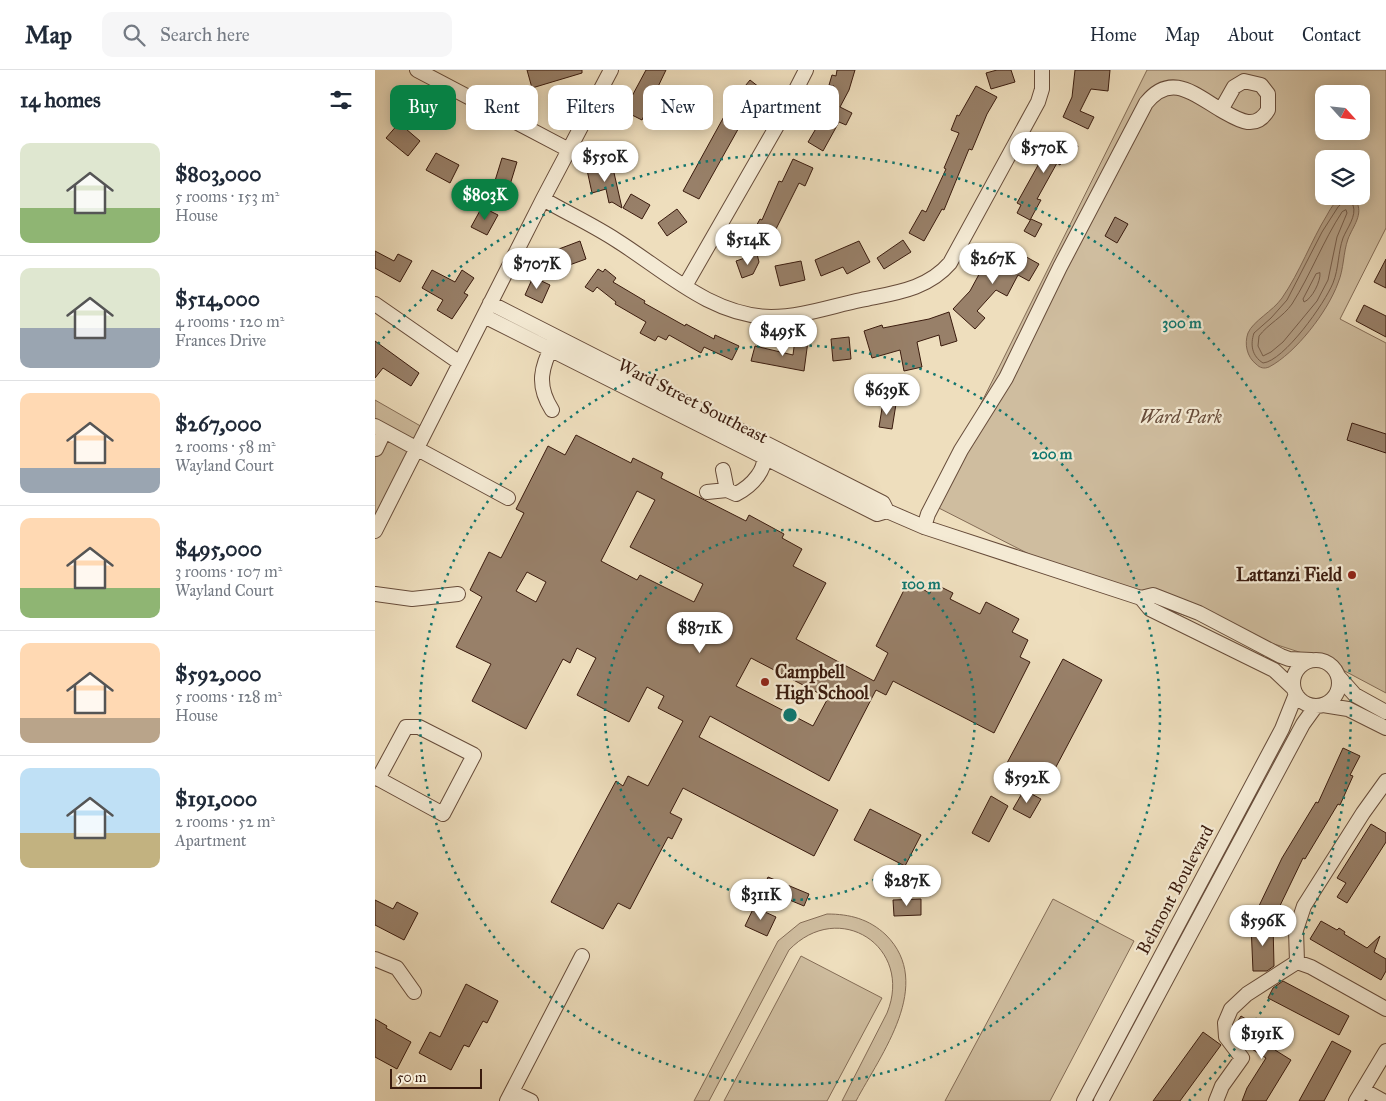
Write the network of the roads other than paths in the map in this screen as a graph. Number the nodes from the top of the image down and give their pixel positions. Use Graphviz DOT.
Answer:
graph roads {
  1 [pos="417,70"];
  2 [pos="611,70"];
  3 [pos="807,70"];
  4 [pos="1042,70"];
  5 [pos="1221,110"];
  6 [pos="569,150"];
  7 [pos="543,199"];
  8 [pos="685,286"];
  9 [pos="490,303"];
  10 [pos="375,304"];
  11 [pos="484,316"];
  12 [pos="554,343"];
  13 [pos="460,363"];
  14 [pos="552,410"];
  15 [pos="380,429"];
  16 [pos="759,440"];
  17 [pos="376,449"];
  18 [pos="416,449"];
  19 [pos="765,459"];
  20 [pos="723,470"];
  21 [pos="727,490"];
  22 [pos="707,492"];
  23 [pos="508,498"];
  24 [pos="887,511"];
  25 [pos="924,527"];
  26 [pos="375,531"];
  27 [pos="375,594"];
  28 [pos="458,594"];
  29 [pos="1141,598"];
  30 [pos="1311,660"];
  31 [pos="1338,676"];
  32 [pos="1295,691"];
  33 [pos="1319,706"];
  34 [pos="1386,712"];
  35 [pos="1386,728"];
  36 [pos="377,778"];
  37 [pos="1386,781"];
  38 [pos="1177,927"];
  39 [pos="1191,934"];
  40 [pos="582,956"];
  41 [pos="375,959"];
  42 [pos="1297,962"];
  43 [pos="414,992"];
  44 [pos="1386,1009"];
  45 [pos="1386,1051"];
  46 [pos="1360,1095"];
  47 [pos="510,1096"];
  48 [pos="531,1101"];
  49 [pos="1084,1101"];
  50 [pos="1101,1101"];
  51 [pos="1216,1101"];
  52 [pos="1383,1101"];
  1 -- 6 [label="street"];
  2 -- 6 [label="street"];
  3 -- 8 [label="street"];
  4 -- 8 [label="street"];
  5 -- 25 [label="street"];
  6 -- 7 [label="street"];
  7 -- 8 [label="street"];
  7 -- 9 [label="street"];
  9 -- 11 [label="street"];
  9 -- 12 [label="street, Ward Street Southeast"];
  10 -- 13 [label="street"];
  11 -- 12 [label="street, Ward Street Southeast"];
  11 -- 13 [label="street"];
  12 -- 14 [label="street"];
  12 -- 16 [label="street, Ward Street Southeast"];
  12 -- 19 [label="street, Ward Street Southeast"];
  13 -- 18 [label="street"];
  15 -- 17 [label="street"];
  15 -- 18 [label="street"];
  16 -- 19 [label="street"];
  16 -- 24 [label="street, Ward Street Southeast"];
  18 -- 23 [label="street"];
  18 -- 26 [label="street"];
  19 -- 21 [label="street"];
  19 -- 24 [label="street, Ward Street Southeast"];
  20 -- 21 [label="street"];
  21 -- 22 [label="street"];
  24 -- 25 [label="street, Ward Street Southeast"];
  25 -- 29 [label="street, Ward Street Southeast"];
  27 -- 28 [label="street"];
  29 -- 30 [label="street, Ward Street Southeast"];
  29 -- 32 [label="street, Ward Street Southeast"];
  30 -- 31 [label="street, Ward Street Southeast"];
  30 -- 32 [label="street"];
  31 -- 33 [label="street"];
  31 -- 34 [label="street, Ward Street Southeast"];
  32 -- 33 [label="street, Ward Street Southeast"];
  32 -- 38 [label="street, Belmont Boulevard"];
  33 -- 35 [label="street, Ward Street Southeast"];
  33 -- 39 [label="street, Belmont Boulevard"];
  36 -- 36 [label="street"];
  37 -- 42 [label="street"];
  38 -- 39 [label="street"];
  38 -- 49 [label="street, Belmont Boulevard"];
  39 -- 50 [label="street, Belmont Boulevard"];
  40 -- 47 [label="street"];
  41 -- 43 [label="street"];
  42 -- 44 [label="street"];
  42 -- 51 [label="street"];
  45 -- 46 [label="street"];
  46 -- 52 [label="street"];
  47 -- 48 [label="street"];
}
